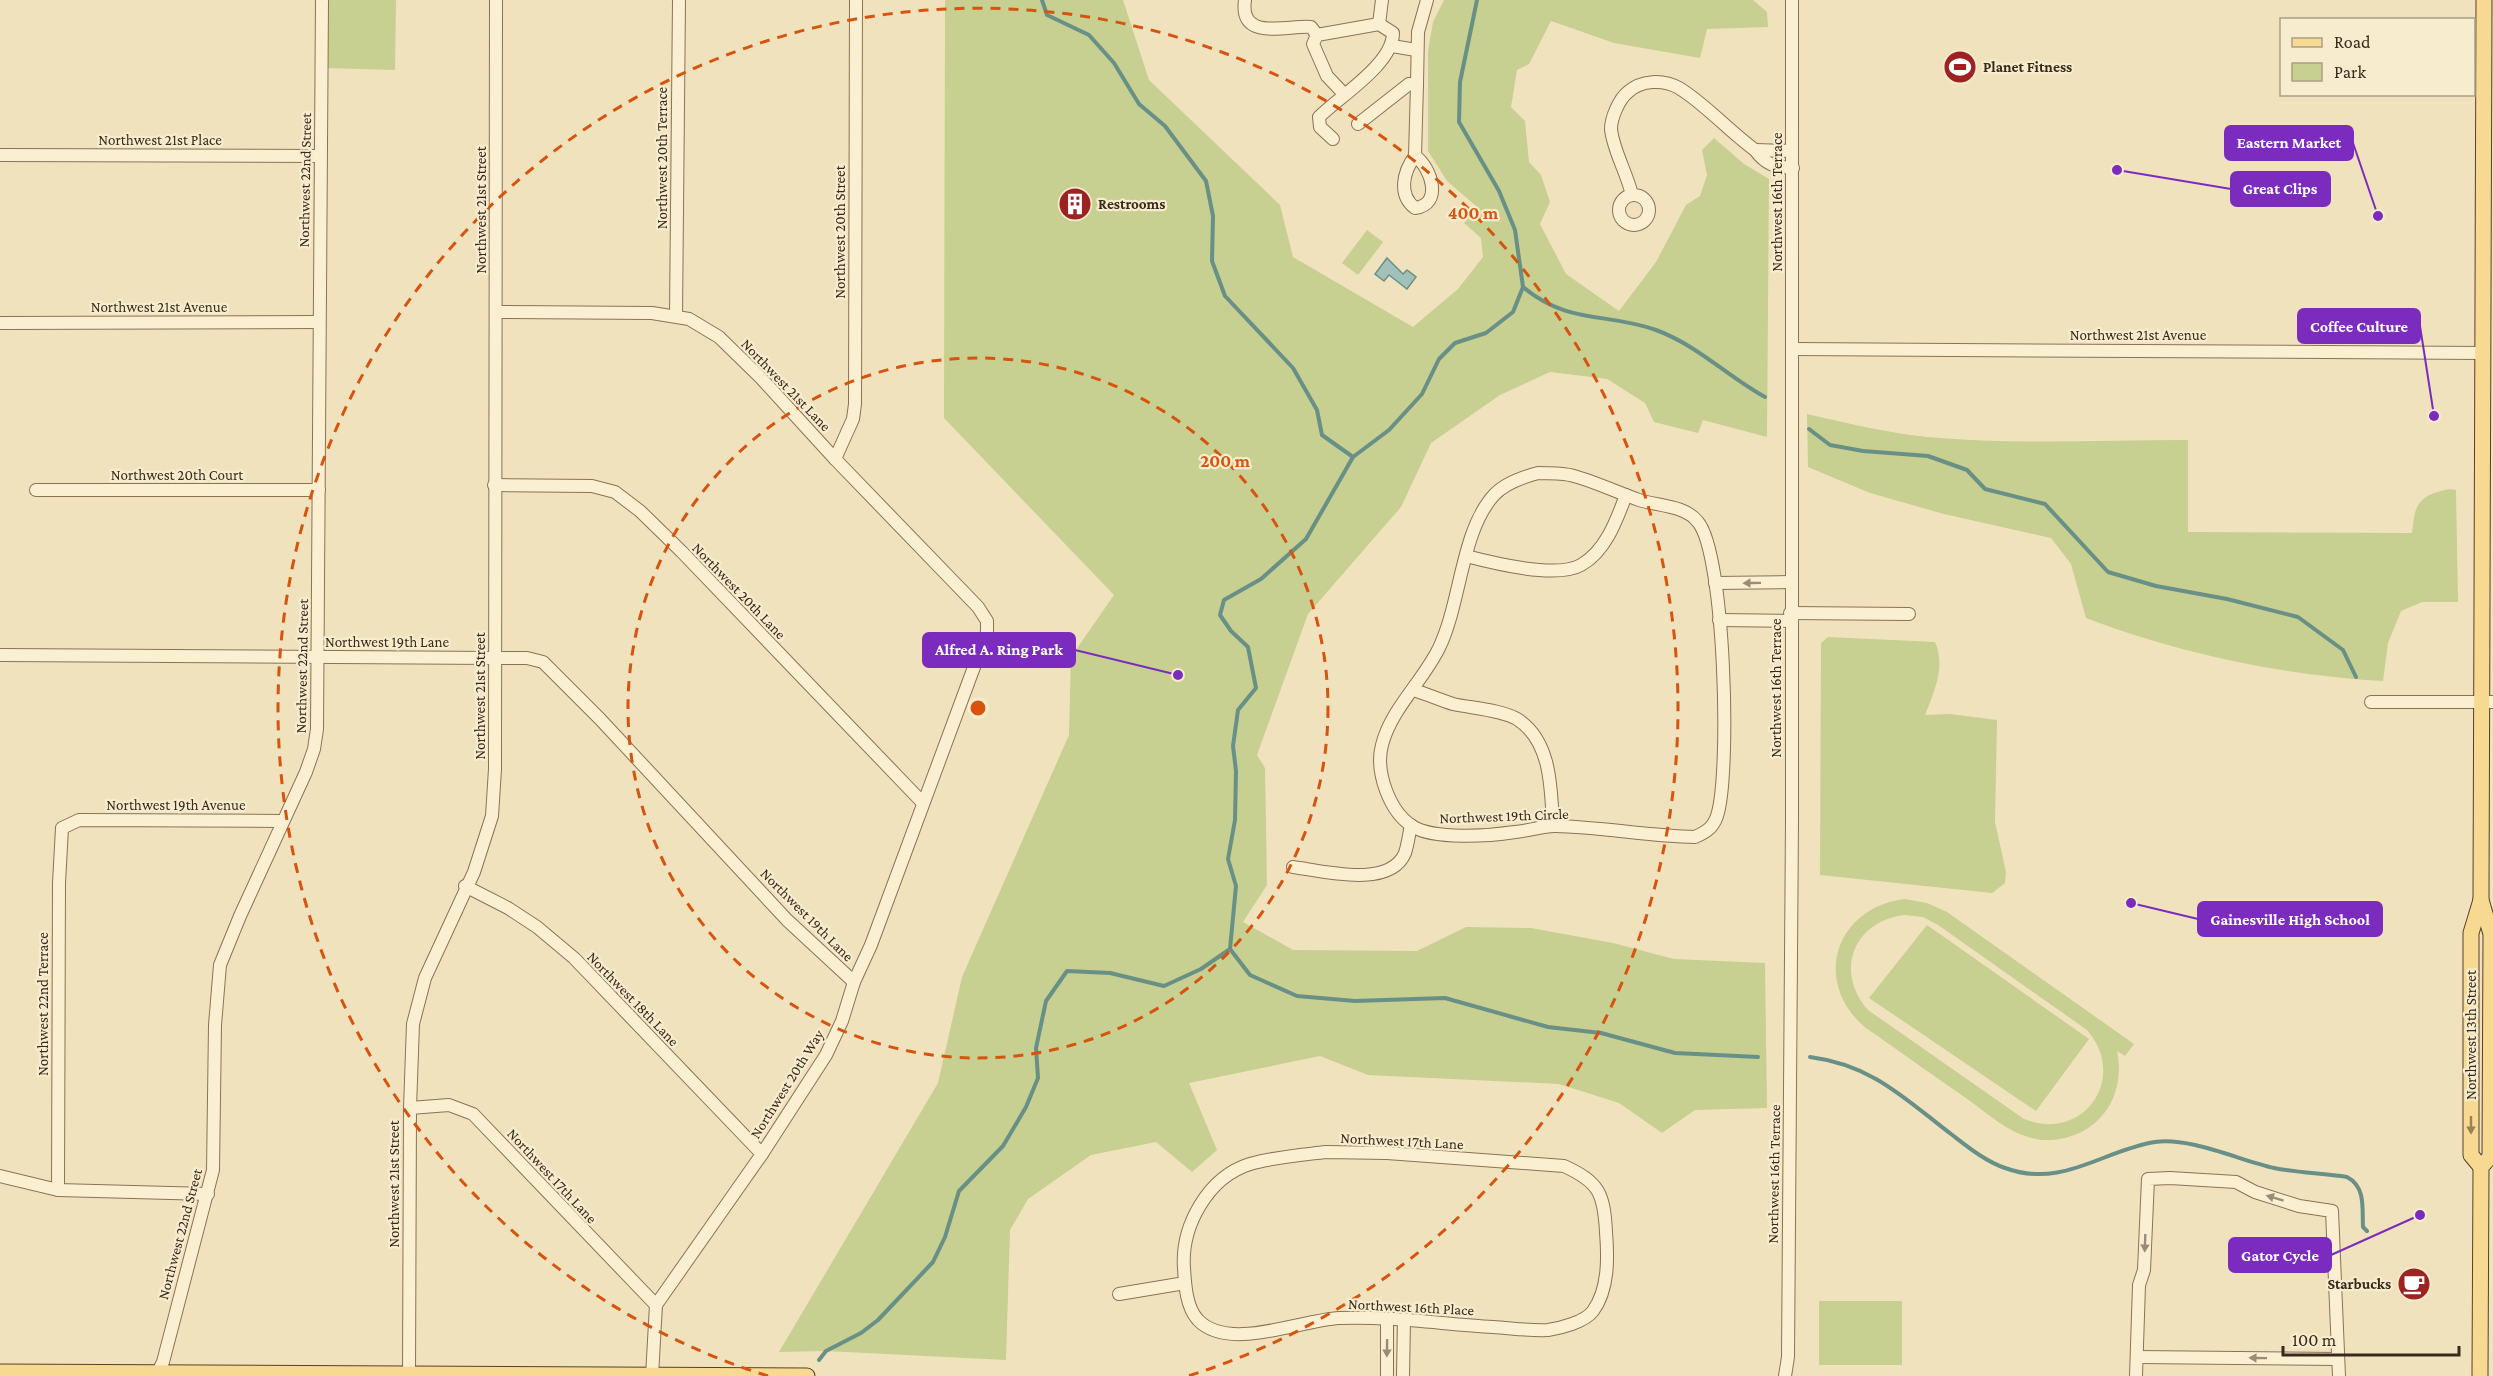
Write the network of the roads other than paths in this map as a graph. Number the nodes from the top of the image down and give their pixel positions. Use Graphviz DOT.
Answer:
graph roads {
  1 [pos="322,0"];
  2 [pos="496,0"];
  3 [pos="679,0"];
  4 [pos="856,0"];
  5 [pos="1245,0"];
  6 [pos="1382,0"];
  7 [pos="1427,0"];
  8 [pos="1792,0"];
  9 [pos="2484,0"];
  10 [pos="1379,24"];
  11 [pos="1317,35"];
  12 [pos="1392,46"];
  13 [pos="1416,50"];
  14 [pos="1417,84"];
  15 [pos="1344,94"];
  16 [pos="1358,124"];
  17 [pos="1333,139"];
  18 [pos="2488,145"];
  19 [pos="1755,150"];
  20 [pos="1792,151"];
  21 [pos="0,155"];
  22 [pos="320,156"];
  23 [pos="1415,156"];
  24 [pos="1793,168"];
  25 [pos="1632,195"];
  26 [pos="496,312"];
  27 [pos="676,316"];
  28 [pos="2488,317"];
  29 [pos="319,322"];
  30 [pos="0,323"];
  31 [pos="1792,349"];
  32 [pos="2483,353"];
  33 [pos="835,459"];
  34 [pos="494,485"];
  35 [pos="36,490"];
  36 [pos="319,490"];
  37 [pos="1626,495"];
  38 [pos="1466,556"];
  39 [pos="1790,582"];
  40 [pos="1715,583"];
  41 [pos="1909,614"];
  42 [pos="1790,617"];
  43 [pos="1719,620"];
  44 [pos="987,621"];
  45 [pos="0,655"];
  46 [pos="319,657"];
  47 [pos="495,657"];
  48 [pos="1413,690"];
  49 [pos="2371,702"];
  50 [pos="2487,702"];
  51 [pos="922,802"];
  52 [pos="282,822"];
  53 [pos="70,824"];
  54 [pos="1411,825"];
  55 [pos="1553,826"];
  56 [pos="1293,867"];
  57 [pos="465,886"];
  58 [pos="2481,900"];
  59 [pos="2471,933"];
  60 [pos="854,982"];
  61 [pos="2492,1059"];
  62 [pos="410,1108"];
  63 [pos="762,1154"];
  64 [pos="2481,1167"];
  65 [pos="0,1176"];
  66 [pos="58,1190"];
  67 [pos="208,1194"];
  68 [pos="1606,1281"];
  69 [pos="1185,1284"];
  70 [pos="1119,1294"];
  71 [pos="656,1305"];
  72 [pos="1387,1319"];
  73 [pos="1404,1319"];
  74 [pos="2138,1357"];
  75 [pos="2337,1359"];
  76 [pos="0,1372"];
  77 [pos="156,1375"];
  78 [pos="409,1375"];
  79 [pos="652,1376"];
  80 [pos="807,1376"];
  81 [pos="1387,1376"];
  82 [pos="1403,1376"];
  83 [pos="1785,1376"];
  84 [pos="2136,1376"];
  85 [pos="2338,1376"];
  86 [pos="2480,1376"];
  1 -- 22 [label="street, Northwest 22nd Street"];
  2 -- 26 [label="street, Northwest 21st Street"];
  3 -- 27 [label="street, Northwest 20th Terrace"];
  4 -- 33 [label="street, Northwest 20th Street"];
  5 -- 11 [label="street"];
  6 -- 10 [label="street"];
  7 -- 13 [label="street"];
  8 -- 20 [label="street, Northwest 16th Terrace"];
  9 -- 18 [label="main road, Northwest 13th Street"];
  10 -- 11 [label="street"];
  10 -- 12 [label="street"];
  11 -- 15 [label="street"];
  12 -- 13 [label="street"];
  12 -- 15 [label="street"];
  13 -- 14 [label="street"];
  14 -- 16 [label="street"];
  14 -- 23 [label="street"];
  15 -- 17 [label="street"];
  18 -- 28 [label="main road, Northwest 13th Street"];
  19 -- 20 [label="street"];
  19 -- 24 [label="street"];
  19 -- 25 [label="street"];
  20 -- 24 [label="street, Northwest 16th Terrace"];
  21 -- 22 [label="street, Northwest 21st Place"];
  22 -- 29 [label="street, Northwest 22nd Street"];
  24 -- 31 [label="street, Northwest 16th Terrace"];
  26 -- 27 [label="street, Northwest 21st Lane"];
  26 -- 34 [label="street, Northwest 21st Street"];
  27 -- 33 [label="street, Northwest 21st Lane"];
  28 -- 32 [label="main road, Northwest 13th Street"];
  29 -- 30 [label="street, Northwest 21st Avenue"];
  29 -- 36 [label="street, Northwest 22nd Street"];
  31 -- 32 [label="street, Northwest 21st Avenue"];
  31 -- 39 [label="street, Northwest 16th Terrace"];
  32 -- 50 [label="main road, Northwest 13th Street"];
  33 -- 44 [label="street, Northwest 21st Lane"];
  34 -- 47 [label="street, Northwest 21st Street"];
  34 -- 51 [label="street, Northwest 20th Lane"];
  35 -- 36 [label="street, Northwest 20th Court"];
  36 -- 46 [label="street, Northwest 22nd Street"];
  37 -- 38 [label="street"];
  37 -- 38 [label="street, Northwest 19th Circle"];
  37 -- 40 [label="street, Northwest 19th Circle"];
  38 -- 48 [label="street, Northwest 19th Circle"];
  39 -- 40 [label="street, one-way"];
  39 -- 42 [label="street, Northwest 16th Terrace"];
  40 -- 43 [label="street, Northwest 19th Circle"];
  41 -- 42 [label="street"];
  42 -- 43 [label="street"];
  42 -- 83 [label="street, Northwest 16th Terrace"];
  43 -- 55 [label="street, Northwest 19th Circle"];
  44 -- 51 [label="street, Northwest 20th Way"];
  45 -- 46 [label="street, Northwest 19th Lane"];
  46 -- 47 [label="street, Northwest 19th Lane"];
  46 -- 52 [label="street, Northwest 22nd Street"];
  47 -- 57 [label="street, Northwest 21st Street"];
  47 -- 60 [label="street, Northwest 19th Lane"];
  48 -- 54 [label="street, Northwest 19th Circle"];
  48 -- 55 [label="street"];
  49 -- 50 [label="street"];
  50 -- 58 [label="main road, Northwest 13th Street"];
  51 -- 60 [label="street, Northwest 20th Way"];
  52 -- 53 [label="street, Northwest 19th Avenue"];
  52 -- 67 [label="street, Northwest 22nd Street"];
  53 -- 66 [label="street, Northwest 22nd Terrace"];
  54 -- 55 [label="street, Northwest 19th Circle"];
  54 -- 56 [label="street"];
  57 -- 62 [label="street, Northwest 21st Street"];
  57 -- 63 [label="street, Northwest 18th Lane"];
  58 -- 59 [label="main road, Northwest 13th Street"];
  58 -- 61 [label="main road, Northwest 13th Street"];
  59 -- 61 [label="main road"];
  59 -- 64 [label="main road, Northwest 13th Street, one-way"];
  60 -- 63 [label="street, Northwest 20th Way"];
  61 -- 64 [label="main road, Northwest 13th Street"];
  62 -- 71 [label="street, Northwest 17th Lane"];
  62 -- 78 [label="street, Northwest 21st Street"];
  63 -- 71 [label="street, Northwest 20th Way"];
  64 -- 86 [label="main road, Northwest 13th Street"];
  65 -- 66 [label="street"];
  66 -- 67 [label="street"];
  67 -- 77 [label="street, Northwest 22nd Street"];
  68 -- 69 [label="street, Northwest 17th Lane"];
  68 -- 73 [label="street, Northwest 16th Place"];
  69 -- 70 [label="street"];
  69 -- 72 [label="street, Northwest 16th Place"];
  71 -- 79 [label="street"];
  72 -- 73 [label="street, Northwest 16th Place"];
  72 -- 81 [label="street, one-way"];
  73 -- 82 [label="street"];
  75 -- 74 [label="street, one-way"];
  75 -- 74 [label="street, one-way"];
  74 -- 84 [label="street"];
  75 -- 85 [label="street"];
  76 -- 77 [label="main road"];
  77 -- 78 [label="main road"];
  78 -- 79 [label="main road"];
  79 -- 80 [label="main road"];
}
